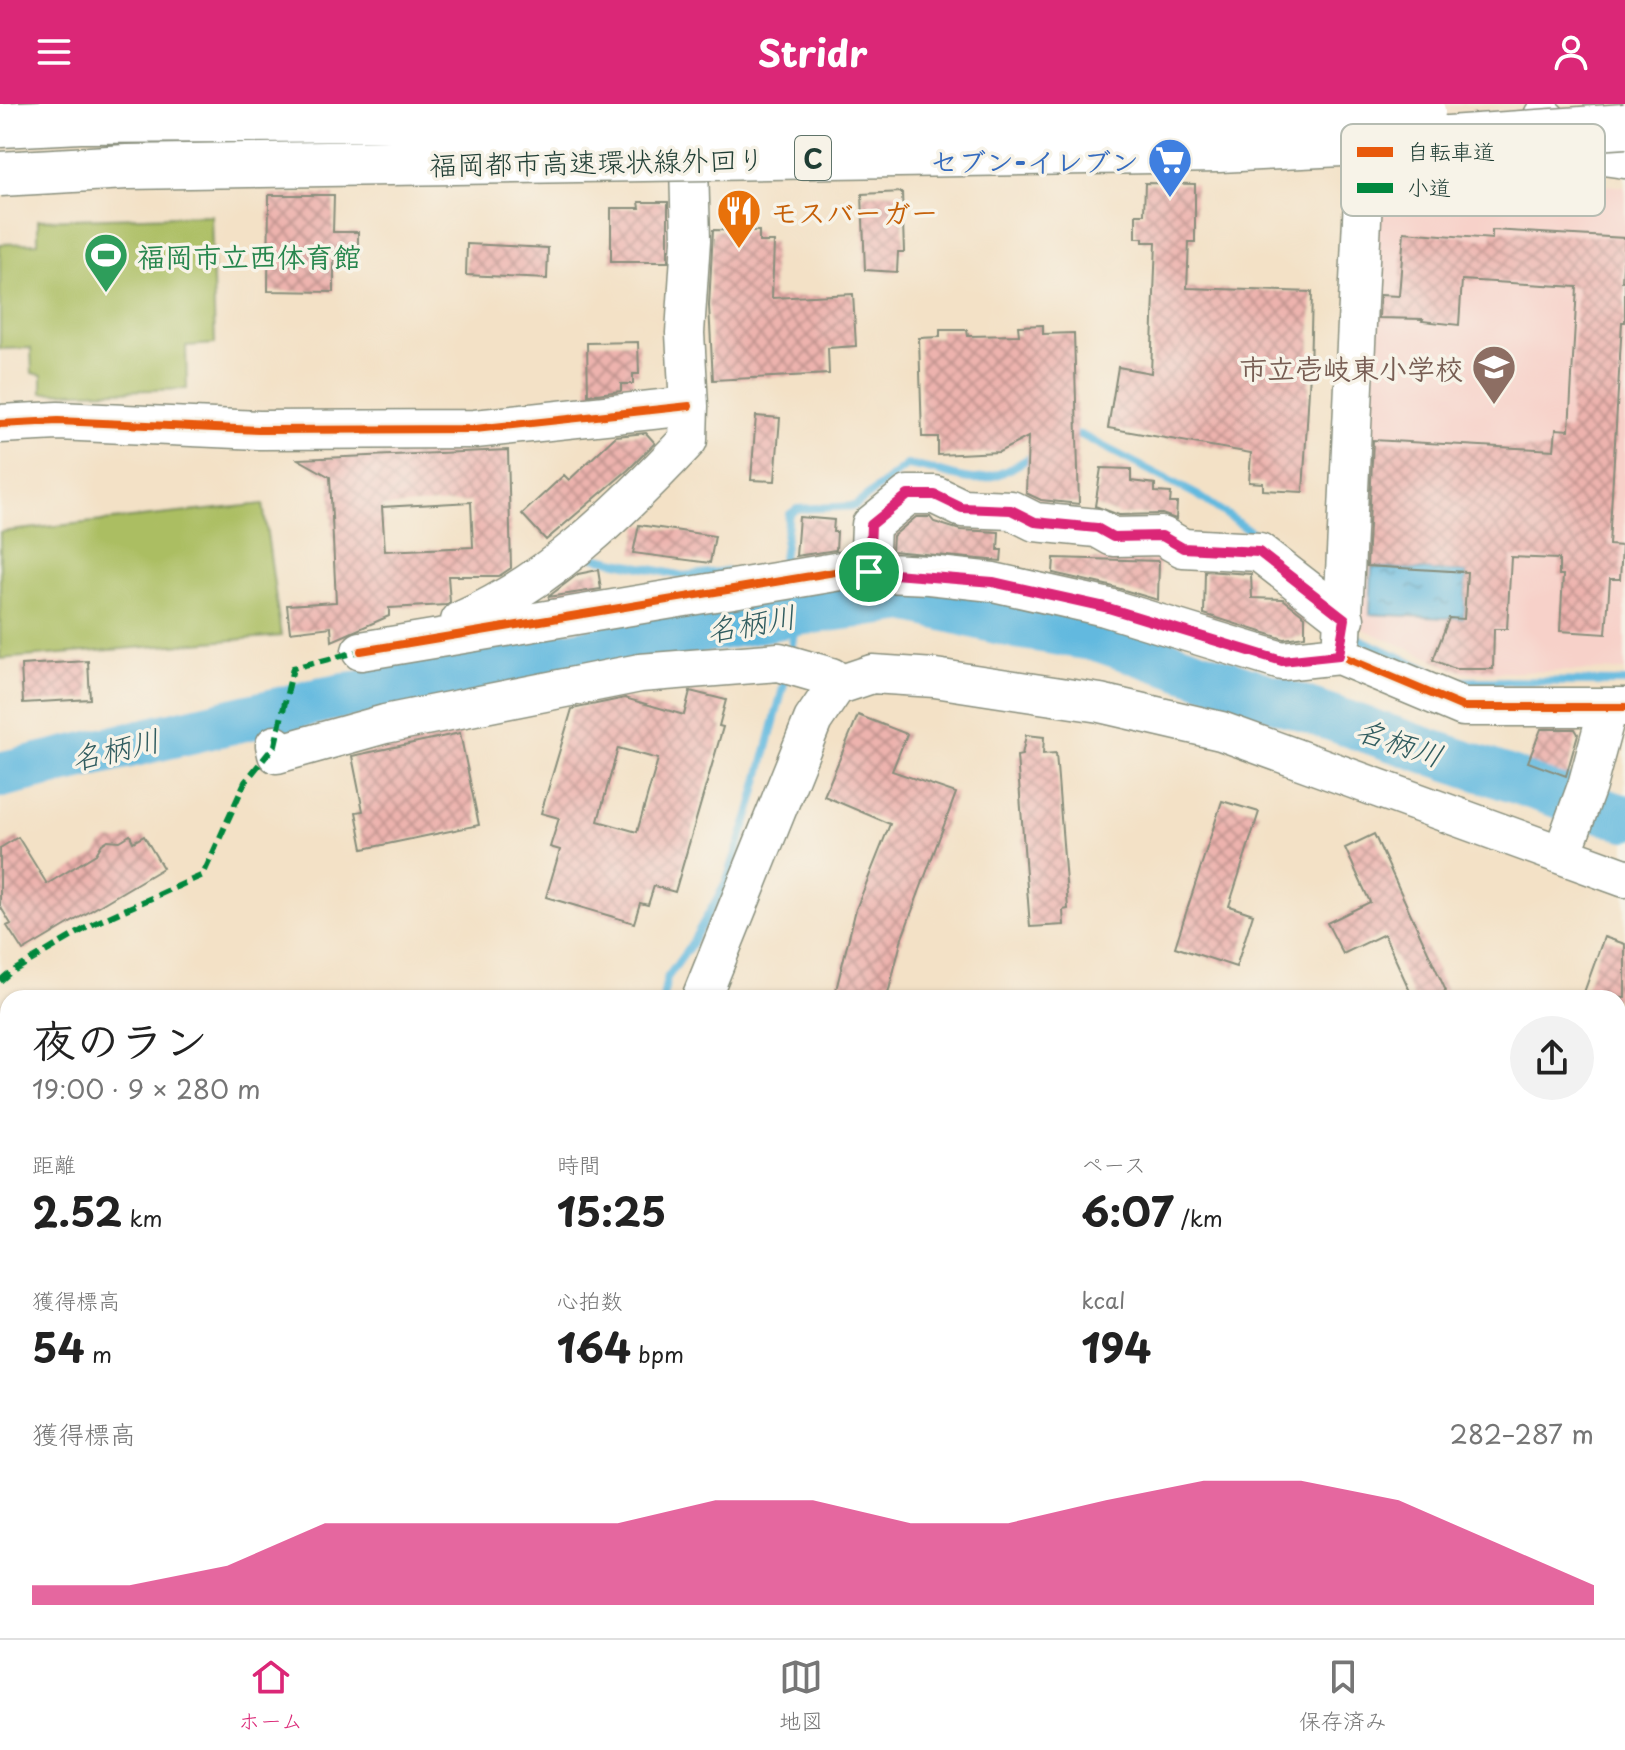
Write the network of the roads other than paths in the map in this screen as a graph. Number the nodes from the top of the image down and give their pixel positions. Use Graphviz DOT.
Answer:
graph roads {
  1 [pos="689,104"];
  2 [pos="1368,104"];
  3 [pos="1625,111"];
  4 [pos="1543,115"];
  5 [pos="1367,124"];
  6 [pos="1552,124"];
  7 [pos="0,125"];
  8 [pos="1625,126"];
  9 [pos="1605,127"];
  10 [pos="1341,144"];
  11 [pos="1605,156"];
  12 [pos="1625,159"];
  13 [pos="0,174"];
  14 [pos="1363,216"];
  15 [pos="689,406"];
  16 [pos="0,424"];
  17 [pos="869,572"];
  18 [pos="1342,637"];
  19 [pos="413,642"];
  20 [pos="361,651"];
  21 [pos="836,686"];
  22 [pos="1616,708"];
  23 [pos="275,745"];
  24 [pos="1566,843"];
  25 [pos="1625,878"];
  26 [pos="704,990"];
  1 -- 15 [label="street"];
  2 -- 5 [label="street"];
  3 -- 7 [label="highway, bridge"];
  4 -- 6 [label="street"];
  8 -- 9 [label="highway, 福岡都市高速環状線外回り / C, bridge"];
  10 -- 13 [label="highway, 福岡都市高速環状線外回り / C, bridge"];
  11 -- 12 [label="street"];
  14 -- 18 [label="street"];
  15 -- 16 [label="street"];
  15 -- 19 [label="street"];
  17 -- 18 [label="street"];
  17 -- 18 [label="street"];
  17 -- 19 [label="street"];
  18 -- 22 [label="street"];
  19 -- 20 [label="street"];
  21 -- 23 [label="street"];
  21 -- 24 [label="street"];
  21 -- 26 [label="street"];
  22 -- 24 [label="street"];
  24 -- 25 [label="street"];
}
